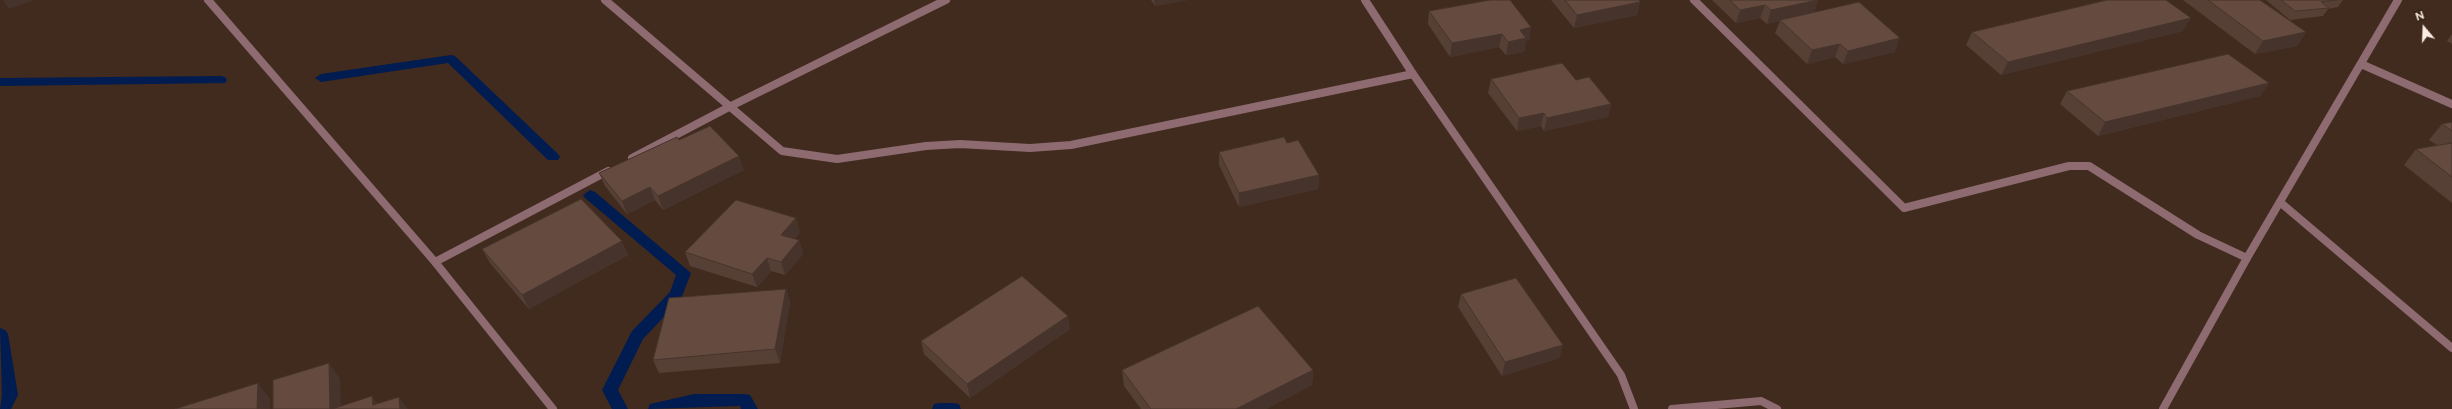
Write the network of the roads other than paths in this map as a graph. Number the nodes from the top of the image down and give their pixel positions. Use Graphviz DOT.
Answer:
graph roads {
  1 [pos="208,0"];
  2 [pos="605,0"];
  3 [pos="946,0"];
  4 [pos="1365,0"];
  5 [pos="1694,0"];
  6 [pos="2398,0"];
  7 [pos="2361,64"];
  8 [pos="1412,74"];
  9 [pos="2452,104"];
  10 [pos="731,106"];
  11 [pos="2281,202"];
  12 [pos="2247,258"];
  13 [pos="435,262"];
  14 [pos="2452,348"];
  15 [pos="553,409"];
  16 [pos="1634,409"];
  17 [pos="1672,409"];
  18 [pos="1777,409"];
  19 [pos="2163,409"];
  1 -- 13 [label="street"];
  2 -- 10 [label="street"];
  3 -- 10 [label="street"];
  4 -- 8 [label="street"];
  5 -- 12 [label="street"];
  6 -- 7 [label="street"];
  7 -- 9 [label="street"];
  7 -- 11 [label="street"];
  8 -- 10 [label="street"];
  8 -- 16 [label="street"];
  10 -- 13 [label="street"];
  11 -- 12 [label="street"];
  11 -- 14 [label="street"];
  12 -- 19 [label="street"];
  13 -- 15 [label="street"];
  17 -- 18 [label="street"];
}
